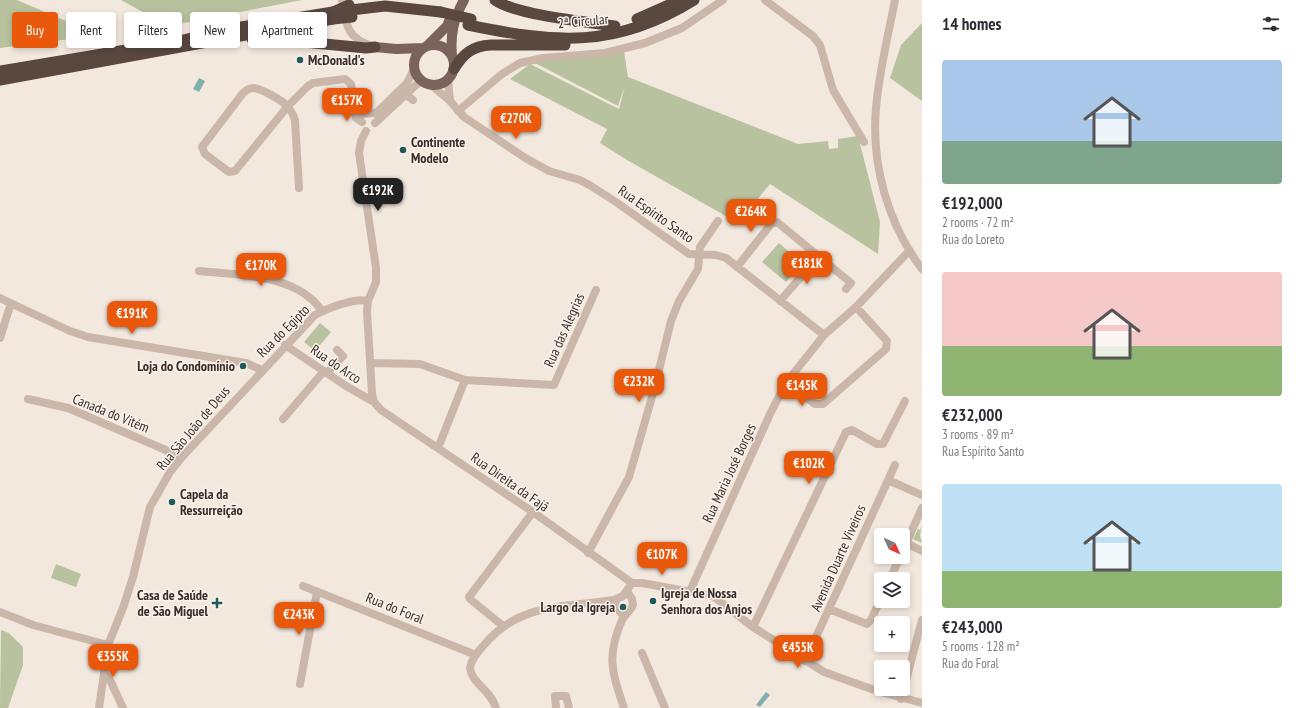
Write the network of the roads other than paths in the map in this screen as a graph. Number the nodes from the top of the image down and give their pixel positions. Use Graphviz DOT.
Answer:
graph roads {
  1 [pos="379,0"];
  2 [pos="460,0"];
  3 [pos="464,0"];
  4 [pos="495,0"];
  5 [pos="680,0"];
  6 [pos="694,0"];
  7 [pos="723,0"];
  8 [pos="765,0"];
  9 [pos="895,0"];
  10 [pos="348,8"];
  11 [pos="333,16"];
  12 [pos="469,22"];
  13 [pos="615,26"];
  14 [pos="240,37"];
  15 [pos="594,37"];
  16 [pos="240,38"];
  17 [pos="190,46"];
  18 [pos="375,46"];
  19 [pos="425,47"];
  20 [pos="396,50"];
  21 [pos="452,55"];
  22 [pos="414,66"];
  23 [pos="0,71"];
  24 [pos="451,74"];
  25 [pos="0,80"];
  26 [pos="427,83"];
  27 [pos="405,94"];
  28 [pos="413,100"];
  29 [pos="450,101"];
  30 [pos="288,106"];
  31 [pos="354,108"];
  32 [pos="458,111"];
  33 [pos="374,118"];
  34 [pos="362,122"];
  35 [pos="366,131"];
  36 [pos="864,142"];
  37 [pos="299,188"];
  38 [pos="718,221"];
  39 [pos="909,251"];
  40 [pos="699,254"];
  41 [pos="819,256"];
  42 [pos="737,267"];
  43 [pos="922,269"];
  44 [pos="199,271"];
  45 [pos="846,289"];
  46 [pos="596,290"];
  47 [pos="0,298"];
  48 [pos="368,301"];
  49 [pos="780,301"];
  50 [pos="11,303"];
  51 [pos="856,307"];
  52 [pos="322,311"];
  53 [pos="824,336"];
  54 [pos="0,338"];
  55 [pos="285,345"];
  56 [pos="337,350"];
  57 [pos="370,363"];
  58 [pos="262,370"];
  59 [pos="326,372"];
  60 [pos="465,380"];
  61 [pos="786,383"];
  62 [pos="28,399"];
  63 [pos="374,402"];
  64 [pos="905,402"];
  65 [pos="283,419"];
  66 [pos="438,448"];
  67 [pos="182,457"];
  68 [pos="895,465"];
  69 [pos="888,480"];
  70 [pos="922,495"];
  71 [pos="922,508"];
  72 [pos="533,512"];
  73 [pos="910,535"];
  74 [pos="910,547"];
  75 [pos="922,551"];
  76 [pos="588,553"];
  77 [pos="632,583"];
  78 [pos="303,586"];
  79 [pos="628,591"];
  80 [pos="690,591"];
  81 [pos="317,592"];
  82 [pos="614,600"];
  83 [pos="876,608"];
  84 [pos="829,609"];
  85 [pos="0,612"];
  86 [pos="624,616"];
  87 [pos="922,620"];
  88 [pos="503,626"];
  89 [pos="753,627"];
  90 [pos="108,645"];
  91 [pos="642,653"];
  92 [pos="476,655"];
  93 [pos="805,661"];
  94 [pos="104,673"];
  95 [pos="300,684"];
  96 [pos="901,699"];
  97 [pos="922,703"];
  98 [pos="495,705"];
  99 [pos="98,708"];
  100 [pos="123,708"];
  101 [pos="556,708"];
  102 [pos="569,708"];
  103 [pos="624,708"];
  104 [pos="666,708"];
  1 -- 10 [label="highway"];
  2 -- 19 [label="main road"];
  3 -- 21 [label="main road"];
  4 -- 13 [label="highway"];
  5 -- 13 [label="highway, 2ª Circular"];
  6 -- 15 [label="highway, 2ª Circular"];
  7 -- 32 [label="street"];
  8 -- 36 [label="street"];
  9 -- 39 [label="street"];
  10 -- 11 [label="highway, bridge"];
  10 -- 12 [label="highway, bridge"];
  10 -- 18 [label="street"];
  11 -- 14 [label="highway"];
  11 -- 23 [label="highway"];
  12 -- 13 [label="highway, 2ª Circular"];
  12 -- 15 [label="highway, 2ª Circular"];
  15 -- 24 [label="highway"];
  16 -- 18 [label="highway"];
  17 -- 25 [label="highway"];
  18 -- 20 [label="main road"];
  19 -- 20 [label="main road"];
  19 -- 21 [label="main road"];
  19 -- 22 [label="main road"];
  20 -- 22 [label="main road"];
  21 -- 24 [label="main road"];
  22 -- 26 [label="main road"];
  22 -- 33 [label="street"];
  24 -- 26 [label="main road"];
  24 -- 29 [label="street"];
  26 -- 27 [label="street"];
  26 -- 29 [label="street, Rua Espírito Santo"];
  27 -- 28 [label="street"];
  27 -- 33 [label="street"];
  29 -- 32 [label="street, Rua Espírito Santo"];
  30 -- 30 [label="street"];
  30 -- 31 [label="street"];
  30 -- 37 [label="street"];
  31 -- 33 [label="street"];
  31 -- 34 [label="street"];
  32 -- 40 [label="street, Rua Espírito Santo"];
  33 -- 34 [label="street"];
  33 -- 35 [label="street"];
  34 -- 35 [label="street"];
  35 -- 48 [label="street"];
  38 -- 40 [label="street"];
  39 -- 43 [label="street"];
  39 -- 51 [label="street, Rua Maria José Borges"];
  40 -- 42 [label="street"];
  40 -- 76 [label="street, Rua Espírito Santo"];
  41 -- 42 [label="street"];
  41 -- 45 [label="street"];
  41 -- 49 [label="street"];
  42 -- 49 [label="street"];
  44 -- 52 [label="street"];
  46 -- 60 [label="street, Rua das Alegrias"];
  47 -- 50 [label="street"];
  48 -- 52 [label="street, Rua do Egipto"];
  48 -- 57 [label="street"];
  49 -- 53 [label="street"];
  50 -- 54 [label="street"];
  50 -- 58 [label="street"];
  51 -- 53 [label="street, Rua Maria José Borges"];
  51 -- 61 [label="street"];
  52 -- 55 [label="street, Rua do Egipto"];
  53 -- 61 [label="street, Rua Maria José Borges"];
  55 -- 58 [label="street, Rua do Egipto"];
  55 -- 59 [label="street, Rua do Arco"];
  56 -- 59 [label="street"];
  57 -- 60 [label="street"];
  57 -- 63 [label="street"];
  58 -- 67 [label="street, Rua São João de Deus"];
  59 -- 63 [label="street, Rua do Arco"];
  59 -- 65 [label="street"];
  60 -- 66 [label="street"];
  61 -- 80 [label="street, Rua Maria José Borges"];
  62 -- 67 [label="street, Canada do Vitém"];
  63 -- 66 [label="street, Rua Direita da Fajã"];
  64 -- 89 [label="street"];
  66 -- 72 [label="street, Rua Direita da Fajã"];
  67 -- 90 [label="street, Rua São João de Deus"];
  68 -- 69 [label="street, Avenida Duarte Viveiros"];
  69 -- 70 [label="street"];
  69 -- 84 [label="street, Avenida Duarte Viveiros"];
  71 -- 73 [label="street"];
  72 -- 76 [label="street, Rua Direita da Fajã"];
  72 -- 88 [label="street"];
  74 -- 75 [label="street"];
  76 -- 77 [label="street, Rua Direita da Fajã"];
  77 -- 79 [label="street"];
  77 -- 80 [label="street"];
  78 -- 81 [label="street, Rua do Foral"];
  79 -- 82 [label="street"];
  79 -- 86 [label="street"];
  80 -- 89 [label="street"];
  81 -- 92 [label="street, Rua do Foral"];
  81 -- 95 [label="street"];
  82 -- 86 [label="street"];
  82 -- 88 [label="street"];
  83 -- 84 [label="street"];
  84 -- 93 [label="street, Avenida Duarte Viveiros"];
  85 -- 90 [label="street"];
  86 -- 103 [label="street"];
  87 -- 96 [label="street"];
  88 -- 92 [label="street"];
  89 -- 93 [label="street"];
  90 -- 94 [label="street, Rua São João de Deus"];
  91 -- 104 [label="street"];
  92 -- 98 [label="street"];
  93 -- 96 [label="street"];
  94 -- 99 [label="street, Rua São João de Deus"];
  94 -- 100 [label="street"];
  96 -- 97 [label="street"];
  101 -- 102 [label="street"];
}
